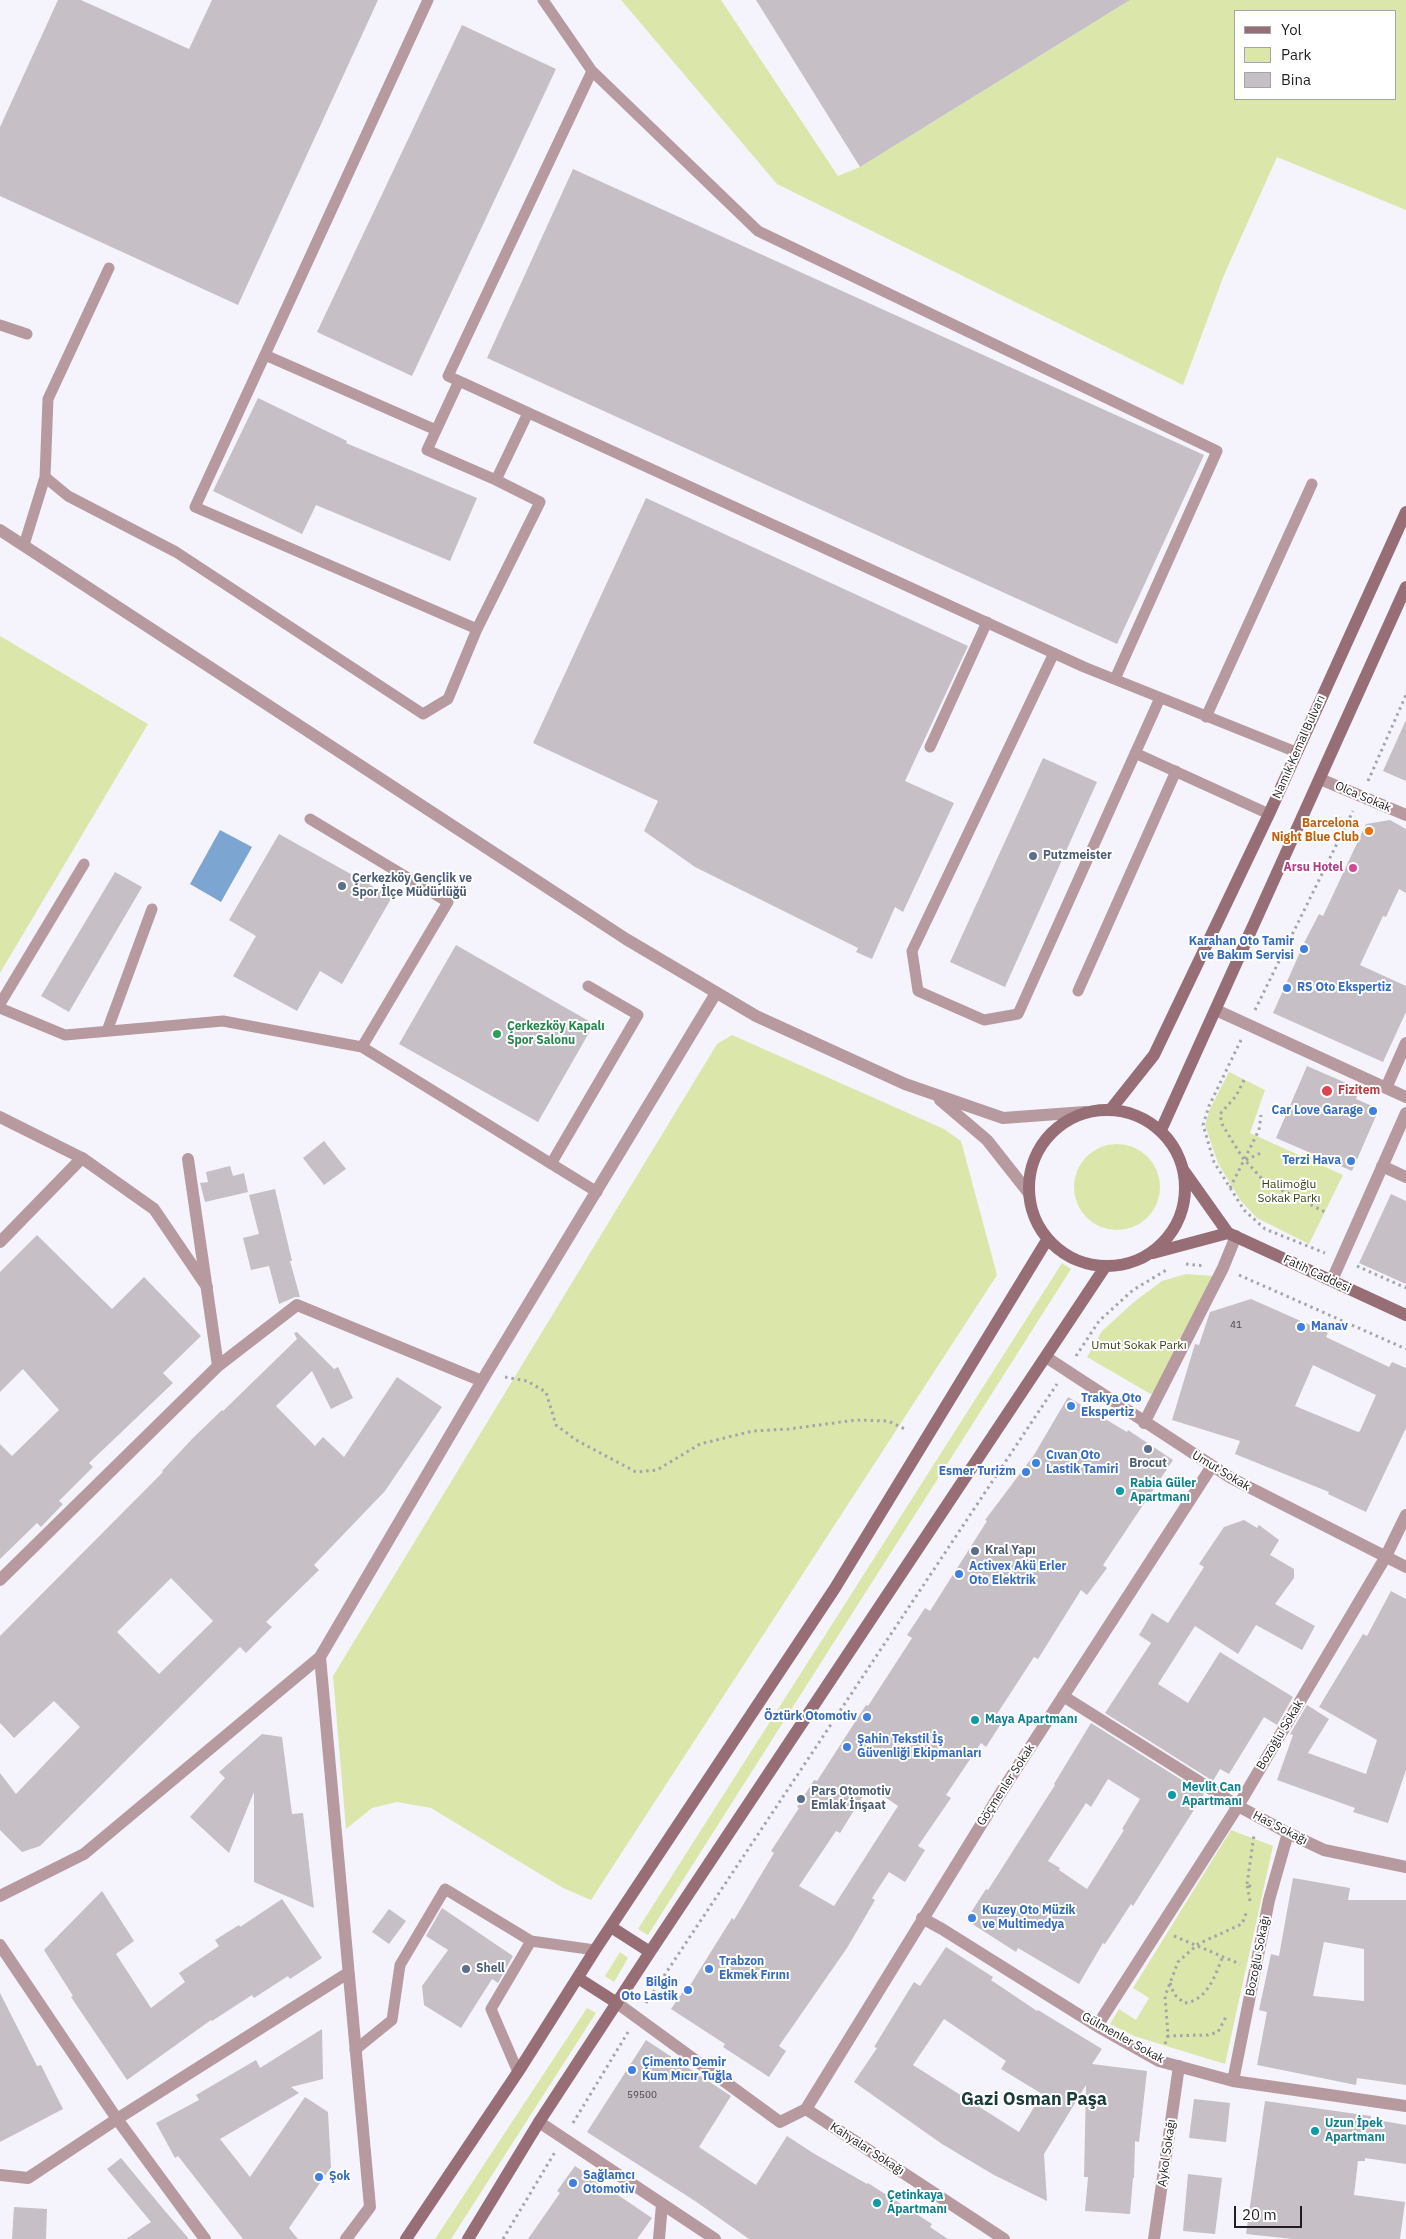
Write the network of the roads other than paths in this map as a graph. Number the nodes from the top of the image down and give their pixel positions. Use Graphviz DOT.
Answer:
graph roads {
  1 [pos="428,0"];
  2 [pos="543,0"];
  3 [pos="592,71"];
  4 [pos="109,268"];
  5 [pos="0,325"];
  6 [pos="28,334"];
  7 [pos="265,355"];
  8 [pos="460,381"];
  9 [pos="528,413"];
  10 [pos="436,430"];
  11 [pos="45,476"];
  12 [pos="496,480"];
  13 [pos="1312,484"];
  14 [pos="1406,512"];
  15 [pos="0,530"];
  16 [pos="24,545"];
  17 [pos="1406,587"];
  18 [pos="987,622"];
  19 [pos="477,629"];
  20 [pos="1054,653"];
  21 [pos="1115,679"];
  22 [pos="1160,698"];
  23 [pos="1206,717"];
  24 [pos="930,747"];
  25 [pos="1296,752"];
  26 [pos="1135,753"];
  27 [pos="1176,771"];
  28 [pos="1320,778"];
  29 [pos="1269,814"];
  30 [pos="1406,815"];
  31 [pos="310,819"];
  32 [pos="84,864"];
  33 [pos="152,909"];
  34 [pos="588,986"];
  35 [pos="1078,991"];
  36 [pos="716,993"];
  37 [pos="0,1004"];
  38 [pos="0,1008"];
  39 [pos="1216,1010"];
  40 [pos="107,1031"];
  41 [pos="1406,1043"];
  42 [pos="362,1047"];
  43 [pos="1386,1088"];
  44 [pos="934,1095"];
  45 [pos="1406,1097"];
  46 [pos="1111,1109"];
  47 [pos="1085,1112"];
  48 [pos="1406,1113"];
  49 [pos="0,1117"];
  50 [pos="1161,1130"];
  51 [pos="82,1158"];
  52 [pos="188,1159"];
  53 [pos="551,1164"];
  54 [pos="1382,1166"];
  55 [pos="1184,1171"];
  56 [pos="1406,1177"];
  57 [pos="597,1192"];
  58 [pos="1028,1192"];
  59 [pos="1232,1235"];
  60 [pos="1047,1240"];
  61 [pos="0,1242"];
  62 [pos="1150,1254"];
  63 [pos="1104,1267"];
  64 [pos="1332,1280"];
  65 [pos="207,1287"];
  66 [pos="1406,1315"];
  67 [pos="1046,1357"];
  68 [pos="218,1366"];
  69 [pos="484,1377"];
  70 [pos="1144,1423"];
  71 [pos="1212,1466"];
  72 [pos="1406,1515"];
  73 [pos="1385,1558"];
  74 [pos="1406,1567"];
  75 [pos="0,1580"];
  76 [pos="320,1657"];
  77 [pos="1064,1696"];
  78 [pos="1238,1806"];
  79 [pos="1288,1833"];
  80 [pos="1406,1867"];
  81 [pos="0,1896"];
  82 [pos="922,1918"];
  83 [pos="611,1927"];
  84 [pos="531,1941"];
  85 [pos="0,1945"];
  86 [pos="595,1950"];
  87 [pos="650,1952"];
  88 [pos="348,1973"];
  89 [pos="578,1978"];
  90 [pos="617,2003"];
  91 [pos="1097,2026"];
  92 [pos="355,2050"];
  93 [pos="1179,2066"];
  94 [pos="518,2072"];
  95 [pos="1233,2081"];
  96 [pos="1406,2106"];
  97 [pos="806,2108"];
  98 [pos="117,2119"];
  99 [pos="539,2122"];
  100 [pos="0,2175"];
  101 [pos="662,2204"];
  102 [pos="205,2239"];
  103 [pos="346,2239"];
  104 [pos="406,2239"];
  105 [pos="468,2239"];
  106 [pos="659,2239"];
  107 [pos="715,2239"];
  108 [pos="1004,2239"];
  109 [pos="1154,2239"];
  1 -- 7 [label="lane"];
  2 -- 3 [label="lane"];
  3 -- 8 [label="lane"];
  3 -- 21 [label="lane"];
  4 -- 11 [label="lane"];
  5 -- 6 [label="lane"];
  7 -- 10 [label="lane"];
  7 -- 19 [label="lane"];
  8 -- 9 [label="lane"];
  8 -- 10 [label="lane"];
  9 -- 12 [label="lane"];
  9 -- 18 [label="lane"];
  10 -- 12 [label="lane"];
  11 -- 16 [label="lane"];
  11 -- 19 [label="lane"];
  12 -- 19 [label="lane"];
  13 -- 23 [label="lane"];
  14 -- 25 [label="main road, Namık Kemal Bulvarı"];
  15 -- 16 [label="street"];
  16 -- 36 [label="street"];
  17 -- 28 [label="main road"];
  18 -- 20 [label="lane"];
  18 -- 24 [label="lane"];
  20 -- 21 [label="lane"];
  20 -- 26 [label="lane"];
  21 -- 22 [label="lane"];
  22 -- 23 [label="lane"];
  22 -- 26 [label="lane"];
  23 -- 25 [label="lane"];
  25 -- 29 [label="main road, Namık Kemal Bulvarı"];
  26 -- 27 [label="lane"];
  27 -- 29 [label="lane"];
  27 -- 35 [label="lane"];
  28 -- 30 [label="street, Olca Sokak"];
  28 -- 39 [label="main road"];
  29 -- 46 [label="main road, Namık Kemal Bulvarı"];
  31 -- 42 [label="lane"];
  32 -- 37 [label="lane"];
  33 -- 40 [label="lane"];
  34 -- 53 [label="lane"];
  36 -- 44 [label="street"];
  36 -- 57 [label="street"];
  38 -- 40 [label="lane"];
  39 -- 43 [label="street"];
  39 -- 50 [label="main road"];
  40 -- 42 [label="lane"];
  41 -- 43 [label="street"];
  42 -- 53 [label="lane"];
  43 -- 45 [label="street"];
  44 -- 47 [label="street"];
  44 -- 58 [label="street"];
  46 -- 47 [label="main road"];
  46 -- 50 [label="main road"];
  47 -- 58 [label="main road"];
  48 -- 54 [label="street"];
  49 -- 51 [label="street"];
  50 -- 55 [label="main road"];
  51 -- 61 [label="street"];
  51 -- 65 [label="street"];
  52 -- 65 [label="street"];
  53 -- 57 [label="lane"];
  54 -- 56 [label="street"];
  54 -- 64 [label="street"];
  55 -- 59 [label="main road"];
  55 -- 62 [label="main road"];
  57 -- 69 [label="street"];
  58 -- 60 [label="main road"];
  59 -- 62 [label="main road"];
  59 -- 64 [label="main road, Fatih Caddesi"];
  59 -- 70 [label="street"];
  60 -- 63 [label="main road"];
  60 -- 83 [label="main road"];
  62 -- 63 [label="main road"];
  63 -- 67 [label="main road"];
  64 -- 66 [label="main road, Fatih Caddesi"];
  65 -- 68 [label="street"];
  67 -- 70 [label="street, Umut Sokak"];
  67 -- 87 [label="main road"];
  68 -- 69 [label="street"];
  68 -- 75 [label="street"];
  69 -- 76 [label="street"];
  70 -- 71 [label="street, Umut Sokak"];
  71 -- 73 [label="street, Umut Sokak"];
  71 -- 77 [label="street, Göçmenler Sokak"];
  72 -- 73 [label="street, Bozoğlu Sokak"];
  73 -- 74 [label="street, Umut Sokak"];
  73 -- 78 [label="street, Bozoğlu Sokak"];
  76 -- 81 [label="street"];
  76 -- 88 [label="street"];
  77 -- 78 [label="street, Has Sokağı"];
  77 -- 82 [label="street, Göçmenler Sokak"];
  78 -- 79 [label="street, Has Sokağı"];
  78 -- 91 [label="street, Bozoğlu Sokak"];
  79 -- 80 [label="street, Has Sokağı"];
  79 -- 95 [label="street, Bozoğlu Sokağı"];
  82 -- 91 [label="street, Gülmenler Sokak"];
  82 -- 97 [label="street, Göçmenler Sokak"];
  83 -- 86 [label="main road"];
  83 -- 87 [label="main road"];
  84 -- 86 [label="lane"];
  84 -- 92 [label="lane"];
  84 -- 94 [label="lane"];
  85 -- 98 [label="street"];
  86 -- 89 [label="main road"];
  87 -- 90 [label="main road"];
  88 -- 92 [label="street"];
  88 -- 98 [label="street"];
  89 -- 90 [label="main road"];
  89 -- 94 [label="main road"];
  90 -- 97 [label="street"];
  90 -- 99 [label="main road"];
  91 -- 93 [label="street, Gülmenler Sokak"];
  92 -- 103 [label="street"];
  93 -- 95 [label="street, Gülmenler Sokak"];
  93 -- 109 [label="street, Aykol Sokağı"];
  94 -- 104 [label="main road"];
  95 -- 96 [label="street, Gülmenler Sokak"];
  97 -- 108 [label="street, Kahyalar Sokağı"];
  98 -- 100 [label="street"];
  98 -- 102 [label="street"];
  99 -- 101 [label="street"];
  99 -- 105 [label="main road"];
  101 -- 106 [label="street"];
  101 -- 107 [label="street"];
}
